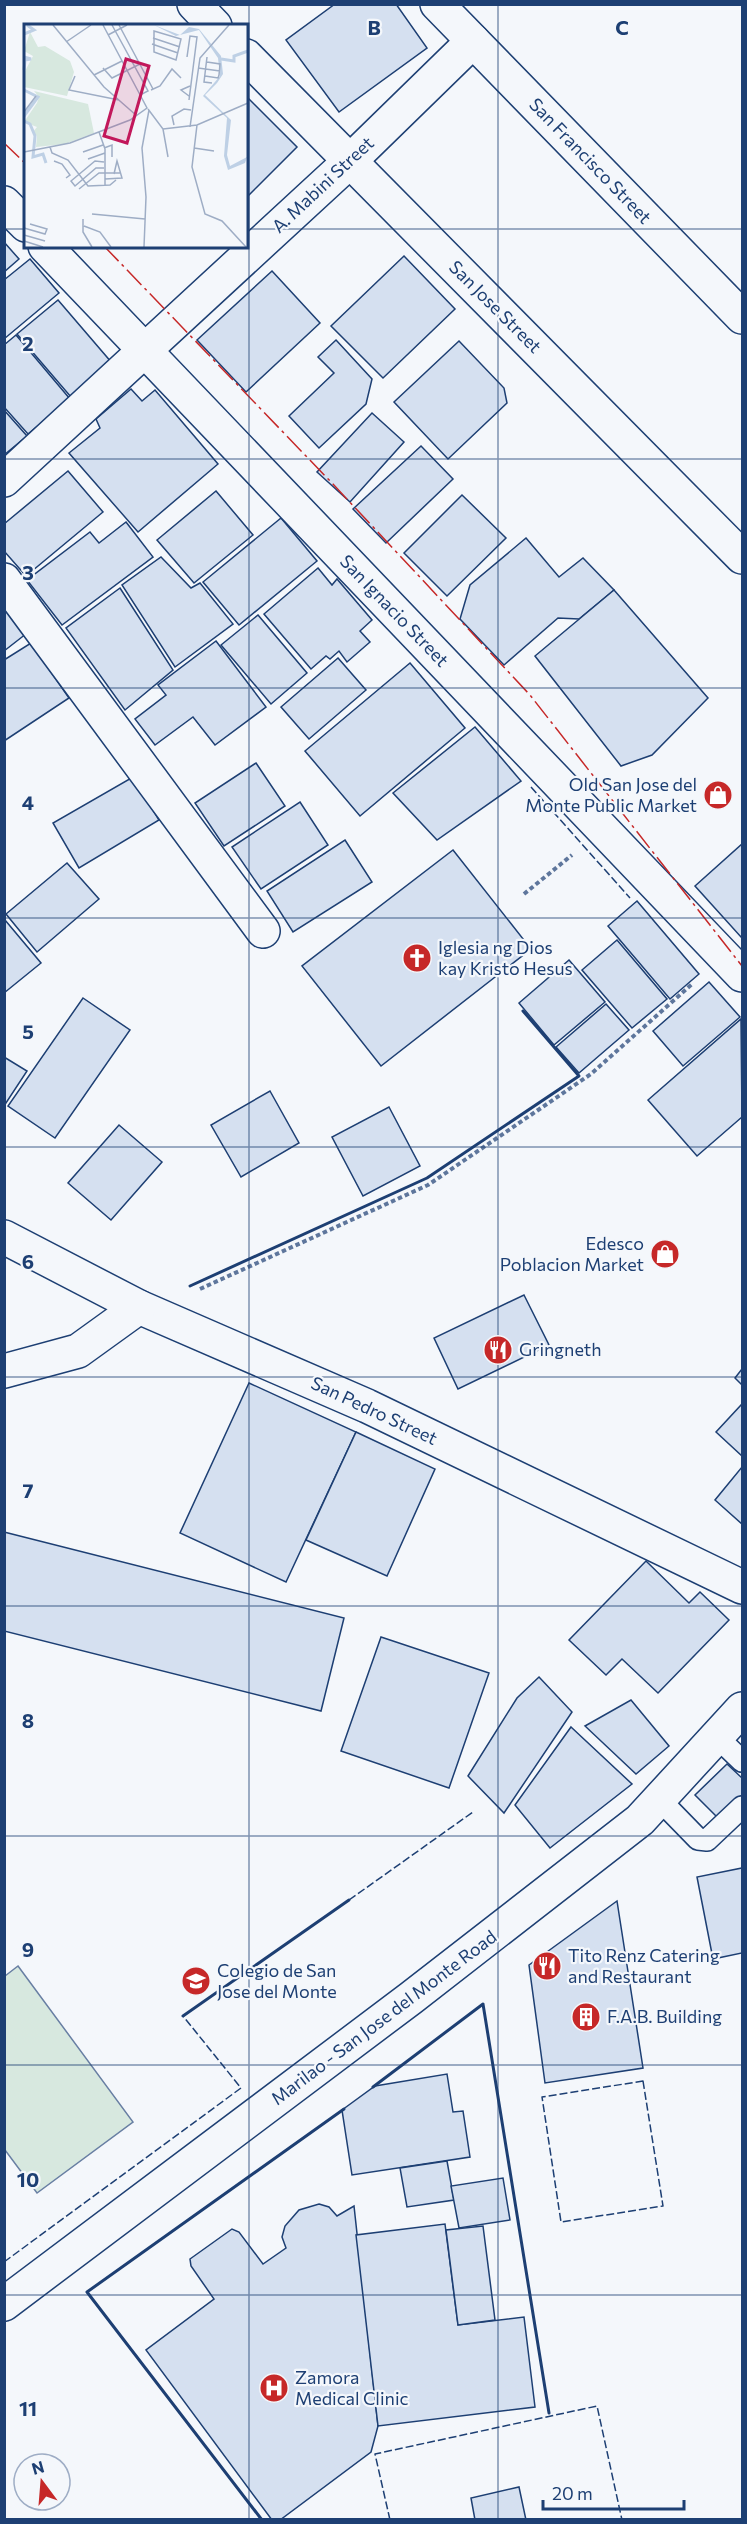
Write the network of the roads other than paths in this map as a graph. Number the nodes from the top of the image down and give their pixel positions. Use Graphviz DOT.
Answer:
graph roads {
  1 [pos="194,4"];
  2 [pos="437,4"];
  3 [pos="213,24"];
  4 [pos="473,41"];
  5 [pos="248,58"];
  6 [pos="350,160"];
  7 [pos="4,203"];
  8 [pos="24,223"];
  9 [pos="47,248"];
  10 [pos="742,317"];
  11 [pos="146,351"];
  12 [pos="4,480"];
  13 [pos="742,557"];
  14 [pos="4,580"];
  15 [pos="263,931"];
  16 [pos="737,969"];
  17 [pos="4,1237"];
  18 [pos="144,1309"];
  19 [pos="4,1371"];
  20 [pos="742,1587"];
  21 [pos="742,1709"];
  22 [pos="717,1737"];
  23 [pos="742,1761"];
  24 [pos="659,1799"];
  25 [pos="742,1807"];
  26 [pos="4,2304"];
  1 -- 3 [label="main road"];
  2 -- 4 [label="main road, San Francisco Street"];
  4 -- 6 [label="main road, A. Mabini Street"];
  4 -- 10 [label="main road, San Francisco Street"];
  5 -- 6 [label="main road, San Jose Street"];
  6 -- 11 [label="main road, A. Mabini Street"];
  6 -- 13 [label="main road, San Jose Street"];
  7 -- 8 [label="main road"];
  9 -- 11 [label="main road, San Ignacio Street"];
  11 -- 12 [label="main road, A. Mabini Street"];
  11 -- 16 [label="main road, San Ignacio Street"];
  14 -- 15 [label="main road"];
  17 -- 18 [label="main road, San Pedro Street"];
  18 -- 19 [label="main road"];
  18 -- 20 [label="main road, San Pedro Street"];
  21 -- 22 [label="main road, Marilao - San Jose del Monte Road"];
  22 -- 23 [label="lane"];
  22 -- 24 [label="main road, Marilao - San Jose del Monte Road"];
  24 -- 25 [label="lane"];
  24 -- 26 [label="main road, Marilao - San Jose del Monte Road"];
}
